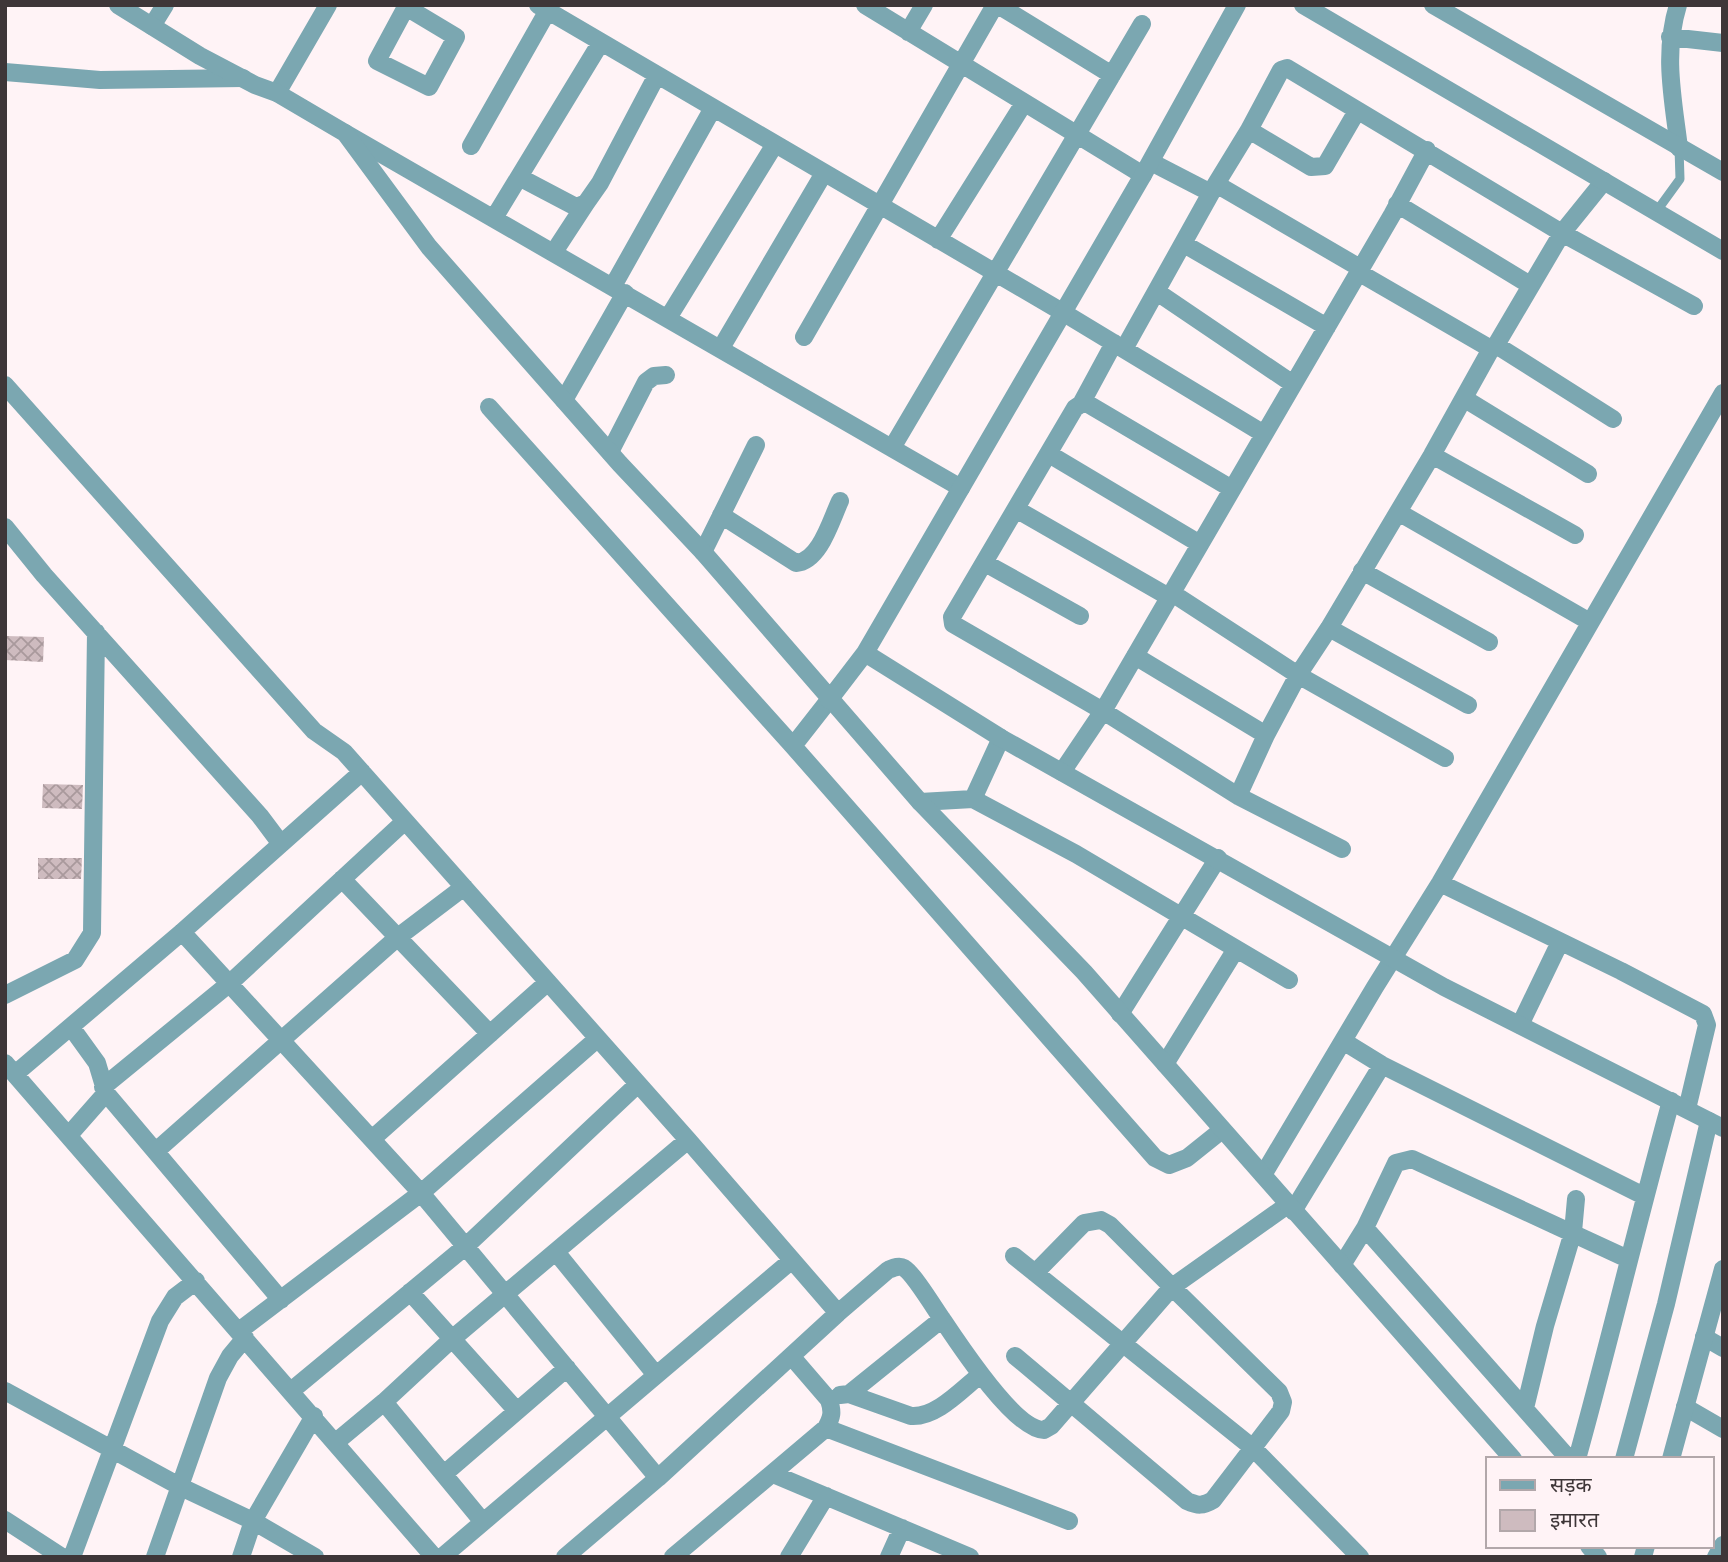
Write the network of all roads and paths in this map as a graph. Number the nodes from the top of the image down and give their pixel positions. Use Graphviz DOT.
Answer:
graph roads {
  1 [pos="118,5"];
  2 [pos="165,5"];
  3 [pos="328,5"];
  4 [pos="865,5"];
  5 [pos="924,5"];
  6 [pos="996,5"];
  7 [pos="1237,5"];
  8 [pos="1303,5"];
  9 [pos="1433,5"];
  10 [pos="1678,5"];
  11 [pos="406,6"];
  12 [pos="545,7"];
  13 [pos="1142,24"];
  14 [pos="152,26"];
  15 [pos="908,32"];
  16 [pos="1670,37"];
  17 [pos="601,42"];
  18 [pos="1723,43"];
  19 [pos="960,63"];
  20 [pos="5,72"];
  21 [pos="657,75"];
  22 [pos="1112,75"];
  23 [pos="243,78"];
  24 [pos="277,93"];
  25 [pos="1024,103"];
  26 [pos="713,108"];
  27 [pos="1357,111"];
  28 [pos="1249,130"];
  29 [pos="345,133"];
  30 [pos="1076,135"];
  31 [pos="775,144"];
  32 [pos="471,146"];
  33 [pos="1679,148"];
  34 [pos="1427,150"];
  35 [pos="1147,169"];
  36 [pos="824,173"];
  37 [pos="1723,173"];
  38 [pos="519,177"];
  39 [pos="1604,181"];
  40 [pos="1213,188"];
  41 [pos="586,203"];
  42 [pos="1397,204"];
  43 [pos="880,206"];
  44 [pos="1656,212"];
  45 [pos="494,218"];
  46 [pos="1562,233"];
  47 [pos="938,240"];
  48 [pos="1184,244"];
  49 [pos="1723,251"];
  50 [pos="554,252"];
  51 [pos="1359,270"];
  52 [pos="996,273"];
  53 [pos="1530,285"];
  54 [pos="619,290"];
  55 [pos="1157,292"];
  56 [pos="1693,306"];
  57 [pos="1064,313"];
  58 [pos="668,318"];
  59 [pos="1327,327"];
  60 [pos="804,337"];
  61 [pos="1119,346"];
  62 [pos="1493,347"];
  63 [pos="720,348"];
  64 [pos="666,375"];
  65 [pos="1293,384"];
  66 [pos="5,385"];
  67 [pos="1723,393"];
  68 [pos="1465,399"];
  69 [pos="564,400"];
  70 [pos="1081,404"];
  71 [pos="489,407"];
  72 [pos="1613,419"];
  73 [pos="1264,434"];
  74 [pos="756,445"];
  75 [pos="892,449"];
  76 [pos="610,452"];
  77 [pos="1049,454"];
  78 [pos="1432,455"];
  79 [pos="1588,474"];
  80 [pos="961,488"];
  81 [pos="1233,489"];
  82 [pos="841,501"];
  83 [pos="1016,509"];
  84 [pos="1398,512"];
  85 [pos="721,514"];
  86 [pos="5,527"];
  87 [pos="1575,535"];
  88 [pos="1200,544"];
  89 [pos="703,552"];
  90 [pos="985,563"];
  91 [pos="1362,571"];
  92 [pos="1170,595"];
  93 [pos="1080,616"];
  94 [pos="1590,622"];
  95 [pos="1329,628"];
  96 [pos="96,632"];
  97 [pos="1489,642"];
  98 [pos="865,653"];
  99 [pos="1135,656"];
  100 [pos="1298,675"];
  101 [pos="829,700"];
  102 [pos="1468,705"];
  103 [pos="1103,711"];
  104 [pos="1266,735"];
  105 [pos="1001,738"];
  106 [pos="793,746"];
  107 [pos="1445,758"];
  108 [pos="362,772"];
  109 [pos="1062,772"];
  110 [pos="1238,796"];
  111 [pos="973,799"];
  112 [pos="920,802"];
  113 [pos="405,821"];
  114 [pos="281,845"];
  115 [pos="1342,849"];
  116 [pos="1218,858"];
  117 [pos="342,879"];
  118 [pos="1440,883"];
  119 [pos="464,887"];
  120 [pos="1181,916"];
  121 [pos="182,932"];
  122 [pos="398,937"];
  123 [pos="1560,942"];
  124 [pos="1236,948"];
  125 [pos="1392,958"];
  126 [pos="1289,980"];
  127 [pos="548,982"];
  128 [pos="230,983"];
  129 [pos="5,995"];
  130 [pos="1120,1014"];
  131 [pos="1520,1025"];
  132 [pos="71,1027"];
  133 [pos="490,1034"];
  134 [pos="597,1039"];
  135 [pos="282,1040"];
  136 [pos="1343,1041"];
  137 [pos="1165,1064"];
  138 [pos="1382,1065"];
  139 [pos="10,1068"];
  140 [pos="638,1084"];
  141 [pos="105,1090"];
  142 [pos="1671,1101"];
  143 [pos="1687,1109"];
  144 [pos="1716,1124"];
  145 [pos="1222,1130"];
  146 [pos="69,1135"];
  147 [pos="372,1139"];
  148 [pos="688,1140"];
  149 [pos="156,1151"];
  150 [pos="1263,1175"];
  151 [pos="421,1193"];
  152 [pos="1644,1196"];
  153 [pos="1576,1199"];
  154 [pos="1291,1208"];
  155 [pos="1365,1228"];
  156 [pos="1573,1232"];
  157 [pos="466,1247"];
  158 [pos="556,1252"];
  159 [pos="1014,1256"];
  160 [pos="1628,1259"];
  161 [pos="792,1260"];
  162 [pos="1342,1265"];
  163 [pos="1723,1269"];
  164 [pos="1035,1273"];
  165 [pos="196,1281"];
  166 [pos="1172,1287"];
  167 [pos="411,1292"];
  168 [pos="506,1295"];
  169 [pos="281,1300"];
  170 [pos="838,1313"];
  171 [pos="942,1319"];
  172 [pos="242,1335"];
  173 [pos="1704,1337"];
  174 [pos="452,1339"];
  175 [pos="1123,1342"];
  176 [pos="1723,1348"];
  177 [pos="1015,1356"];
  178 [pos="792,1357"];
  179 [pos="567,1368"];
  180 [pos="656,1375"];
  181 [pos="980,1375"];
  182 [pos="5,1391"];
  183 [pos="291,1391"];
  184 [pos="849,1394"];
  185 [pos="829,1400"];
  186 [pos="384,1402"];
  187 [pos="1070,1402"];
  188 [pos="1685,1407"];
  189 [pos="1525,1408"];
  190 [pos="517,1411"];
  191 [pos="314,1416"];
  192 [pos="607,1417"];
  193 [pos="825,1428"];
  194 [pos="1723,1429"];
  195 [pos="336,1443"];
  196 [pos="1253,1448"];
  197 [pos="112,1449"];
  198 [pos="1511,1457"];
  199 [pos="1567,1457"];
  200 [pos="1578,1457"];
  201 [pos="1625,1457"];
  202 [pos="1672,1457"];
  203 [pos="443,1474"];
  204 [pos="773,1474"];
  205 [pos="658,1478"];
  206 [pos="181,1487"];
  207 [pos="825,1496"];
  208 [pos="5,1520"];
  209 [pos="253,1521"];
  210 [pos="1069,1521"];
  211 [pos="483,1522"];
  212 [pos="902,1528"];
  213 [pos="1723,1545"];
  214 [pos="62,1557"];
  215 [pos="72,1557"];
  216 [pos="155,1557"];
  217 [pos="241,1557"];
  218 [pos="315,1557"];
  219 [pos="433,1557"];
  220 [pos="442,1557"];
  221 [pos="565,1557"];
  222 [pos="673,1557"];
  223 [pos="789,1557"];
  224 [pos="889,1557"];
  225 [pos="970,1557"];
  226 [pos="1360,1557"];
  227 [pos="1716,1557"];
  1 -- 14 [label="street"];
  2 -- 14 [label="street"];
  3 -- 24 [label="street"];
  4 -- 15 [label="street"];
  5 -- 15 [label="street"];
  6 -- 19 [label="street"];
  6 -- 22 [label="street"];
  7 -- 35 [label="street"];
  8 -- 39 [label="street"];
  9 -- 33 [label="street"];
  10 -- 16 [label="street"];
  11 -- 11 [label="street"];
  12 -- 17 [label="street"];
  12 -- 32 [label="street"];
  13 -- 22 [label="street"];
  14 -- 23 [label="street"];
  15 -- 19 [label="street"];
  16 -- 18 [label="street"];
  16 -- 33 [label="street"];
  17 -- 21 [label="street"];
  17 -- 38 [label="street"];
  19 -- 25 [label="street"];
  19 -- 43 [label="street"];
  20 -- 23 [label="street"];
  21 -- 26 [label="street"];
  21 -- 41 [label="street"];
  22 -- 30 [label="street"];
  23 -- 24 [label="street"];
  24 -- 29 [label="street"];
  25 -- 30 [label="street"];
  25 -- 47 [label="street"];
  26 -- 31 [label="street"];
  26 -- 54 [label="street"];
  27 -- 28 [label="street"];
  27 -- 28 [label="street"];
  27 -- 34 [label="street"];
  28 -- 40 [label="street"];
  29 -- 45 [label="street"];
  29 -- 69 [label="street"];
  30 -- 35 [label="street"];
  30 -- 52 [label="street"];
  31 -- 36 [label="street"];
  31 -- 58 [label="street"];
  33 -- 37 [label="street"];
  33 -- 44 [label="lane"];
  34 -- 42 [label="street"];
  34 -- 46 [label="street"];
  35 -- 40 [label="street"];
  35 -- 57 [label="street"];
  36 -- 43 [label="street"];
  36 -- 63 [label="street"];
  38 -- 41 [label="street"];
  38 -- 45 [label="street"];
  39 -- 44 [label="street"];
  39 -- 46 [label="street"];
  40 -- 48 [label="street"];
  40 -- 51 [label="street"];
  41 -- 50 [label="street"];
  42 -- 51 [label="street"];
  42 -- 53 [label="street"];
  43 -- 47 [label="street"];
  43 -- 60 [label="street"];
  44 -- 49 [label="street"];
  45 -- 50 [label="street"];
  46 -- 53 [label="street"];
  46 -- 56 [label="street"];
  47 -- 52 [label="street"];
  48 -- 55 [label="street"];
  48 -- 59 [label="street"];
  50 -- 54 [label="street"];
  51 -- 59 [label="street"];
  51 -- 62 [label="street"];
  52 -- 57 [label="street"];
  52 -- 75 [label="street"];
  53 -- 62 [label="street"];
  54 -- 58 [label="street"];
  54 -- 69 [label="street"];
  55 -- 61 [label="street"];
  55 -- 65 [label="street"];
  57 -- 61 [label="street"];
  57 -- 80 [label="street"];
  58 -- 63 [label="street"];
  59 -- 65 [label="street"];
  61 -- 70 [label="street"];
  61 -- 73 [label="street"];
  62 -- 68 [label="street"];
  62 -- 72 [label="street"];
  63 -- 75 [label="street"];
  64 -- 76 [label="street"];
  65 -- 73 [label="street"];
  66 -- 108 [label="street"];
  67 -- 94 [label="street"];
  68 -- 78 [label="street"];
  68 -- 79 [label="street"];
  69 -- 76 [label="street"];
  70 -- 77 [label="street"];
  70 -- 81 [label="street"];
  71 -- 106 [label="street"];
  73 -- 81 [label="street"];
  74 -- 85 [label="street"];
  75 -- 80 [label="street"];
  76 -- 89 [label="street"];
  77 -- 83 [label="street"];
  77 -- 88 [label="street"];
  78 -- 84 [label="street"];
  78 -- 87 [label="street"];
  80 -- 98 [label="street"];
  81 -- 88 [label="street"];
  82 -- 85 [label="street"];
  83 -- 90 [label="street"];
  83 -- 92 [label="street"];
  84 -- 91 [label="street"];
  84 -- 94 [label="street"];
  85 -- 89 [label="street"];
  86 -- 96 [label="street"];
  88 -- 92 [label="street"];
  89 -- 101 [label="street"];
  90 -- 93 [label="street"];
  90 -- 103 [label="street"];
  91 -- 95 [label="street"];
  91 -- 97 [label="street"];
  92 -- 99 [label="street"];
  92 -- 100 [label="street"];
  94 -- 118 [label="street"];
  95 -- 100 [label="street"];
  95 -- 102 [label="street"];
  96 -- 114 [label="street"];
  96 -- 129 [label="street"];
  98 -- 101 [label="street"];
  98 -- 105 [label="street"];
  99 -- 103 [label="street"];
  99 -- 104 [label="street"];
  100 -- 104 [label="street"];
  100 -- 107 [label="street"];
  101 -- 106 [label="street"];
  101 -- 112 [label="street"];
  103 -- 109 [label="street"];
  103 -- 110 [label="street"];
  104 -- 110 [label="street"];
  105 -- 109 [label="street"];
  105 -- 111 [label="street"];
  106 -- 145 [label="street"];
  108 -- 113 [label="street"];
  108 -- 114 [label="street"];
  109 -- 116 [label="street"];
  110 -- 115 [label="street"];
  111 -- 112 [label="street"];
  111 -- 120 [label="street"];
  112 -- 130 [label="street"];
  113 -- 117 [label="street"];
  113 -- 119 [label="street"];
  114 -- 121 [label="street"];
  116 -- 120 [label="street"];
  116 -- 125 [label="street"];
  117 -- 122 [label="street"];
  117 -- 128 [label="street"];
  118 -- 123 [label="street"];
  118 -- 125 [label="street"];
  119 -- 122 [label="street"];
  119 -- 127 [label="street"];
  120 -- 124 [label="street"];
  120 -- 130 [label="street"];
  121 -- 128 [label="street"];
  121 -- 132 [label="street"];
  122 -- 133 [label="street"];
  122 -- 135 [label="street"];
  123 -- 131 [label="street"];
  123 -- 143 [label="street"];
  124 -- 126 [label="street"];
  124 -- 137 [label="street"];
  125 -- 131 [label="street"];
  125 -- 136 [label="street"];
  127 -- 133 [label="street"];
  127 -- 134 [label="street"];
  128 -- 135 [label="street"];
  128 -- 141 [label="street"];
  130 -- 137 [label="street"];
  131 -- 142 [label="street"];
  132 -- 139 [label="street"];
  132 -- 141 [label="street"];
  133 -- 147 [label="street"];
  134 -- 140 [label="street"];
  134 -- 151 [label="street"];
  135 -- 147 [label="street"];
  135 -- 149 [label="street"];
  136 -- 138 [label="street"];
  136 -- 150 [label="street"];
  137 -- 145 [label="street"];
  138 -- 152 [label="street"];
  138 -- 154 [label="street"];
  139 -- 146 [label="street"];
  140 -- 148 [label="street"];
  140 -- 157 [label="street"];
  141 -- 146 [label="street"];
  141 -- 149 [label="street"];
  142 -- 143 [label="street"];
  142 -- 152 [label="street"];
  143 -- 144 [label="street"];
  144 -- 201 [label="street"];
  145 -- 150 [label="street"];
  146 -- 165 [label="street"];
  147 -- 151 [label="street"];
  148 -- 158 [label="street"];
  148 -- 161 [label="street"];
  149 -- 169 [label="street"];
  150 -- 154 [label="street"];
  151 -- 157 [label="street"];
  151 -- 169 [label="street"];
  152 -- 160 [label="street"];
  153 -- 156 [label="street"];
  154 -- 162 [label="street"];
  154 -- 166 [label="street"];
  155 -- 156 [label="street"];
  155 -- 162 [label="street"];
  155 -- 189 [label="street"];
  156 -- 160 [label="street"];
  156 -- 189 [label="street"];
  157 -- 167 [label="street"];
  157 -- 168 [label="street"];
  158 -- 168 [label="street"];
  158 -- 180 [label="street"];
  159 -- 164 [label="street"];
  160 -- 200 [label="street"];
  161 -- 170 [label="street"];
  161 -- 180 [label="street"];
  162 -- 198 [label="street"];
  163 -- 173 [label="street"];
  164 -- 166 [label="street"];
  164 -- 175 [label="street"];
  165 -- 172 [label="street"];
  165 -- 197 [label="street"];
  166 -- 175 [label="street"];
  166 -- 196 [label="street"];
  167 -- 174 [label="street"];
  167 -- 183 [label="street"];
  168 -- 174 [label="street"];
  168 -- 179 [label="street"];
  169 -- 172 [label="street"];
  170 -- 171 [label="street"];
  170 -- 178 [label="street"];
  171 -- 181 [label="street"];
  171 -- 184 [label="street"];
  172 -- 183 [label="street"];
  172 -- 206 [label="street"];
  173 -- 176 [label="street"];
  173 -- 188 [label="street"];
  174 -- 186 [label="street"];
  174 -- 190 [label="street"];
  175 -- 187 [label="street"];
  175 -- 196 [label="street"];
  177 -- 187 [label="street"];
  178 -- 185 [label="street"];
  178 -- 205 [label="street"];
  179 -- 190 [label="street"];
  179 -- 192 [label="street"];
  180 -- 192 [label="street"];
  181 -- 184 [label="street"];
  181 -- 187 [label="street"];
  182 -- 197 [label="street"];
  183 -- 191 [label="street"];
  184 -- 185 [label="street"];
  185 -- 193 [label="street"];
  186 -- 195 [label="street"];
  186 -- 203 [label="street"];
  187 -- 196 [label="street"];
  188 -- 194 [label="street"];
  188 -- 202 [label="street"];
  189 -- 199 [label="street"];
  190 -- 203 [label="street"];
  191 -- 195 [label="street"];
  191 -- 209 [label="street"];
  192 -- 205 [label="street"];
  192 -- 211 [label="street"];
  193 -- 204 [label="street"];
  193 -- 210 [label="street"];
  195 -- 219 [label="street"];
  196 -- 226 [label="street"];
  197 -- 206 [label="street"];
  197 -- 215 [label="street"];
  203 -- 211 [label="street"];
  204 -- 207 [label="street"];
  204 -- 222 [label="street"];
  205 -- 221 [label="street"];
  206 -- 209 [label="street"];
  206 -- 216 [label="street"];
  207 -- 212 [label="street"];
  207 -- 223 [label="street"];
  208 -- 214 [label="street"];
  209 -- 217 [label="street"];
  209 -- 218 [label="street"];
  211 -- 220 [label="street"];
  212 -- 224 [label="street"];
  212 -- 225 [label="street"];
  213 -- 227 [label="street"];
}
